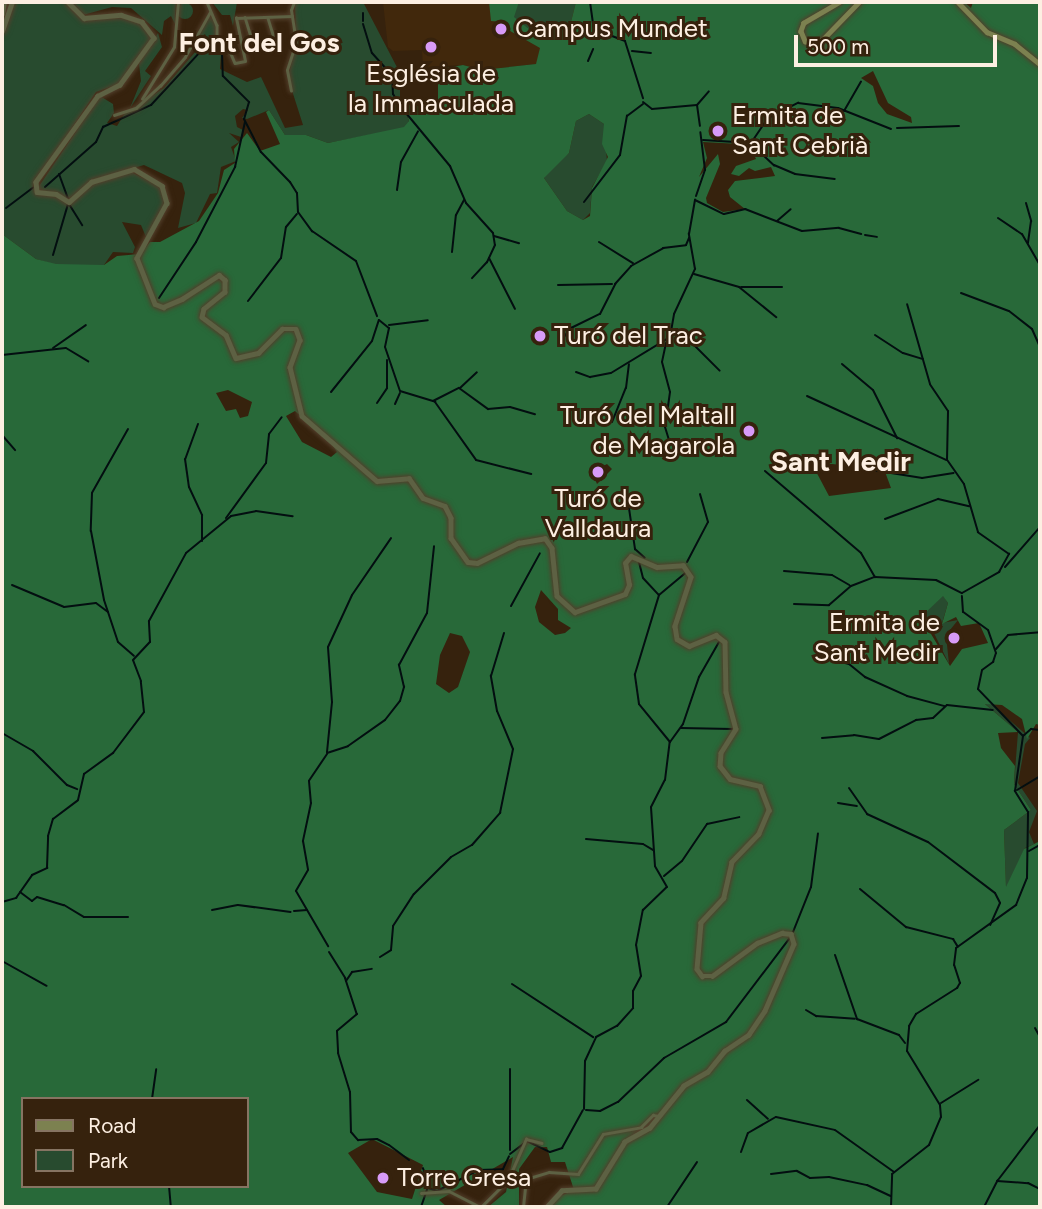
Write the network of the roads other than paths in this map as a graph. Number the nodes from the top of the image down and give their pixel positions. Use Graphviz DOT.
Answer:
graph roads {
  1 [pos="4,2"];
  2 [pos="12,2"];
  3 [pos="68,2"];
  4 [pos="178,2"];
  5 [pos="206,2"];
  6 [pos="295,2"];
  7 [pos="842,2"];
  8 [pos="859,2"];
  9 [pos="964,5"];
  10 [pos="211,12"];
  11 [pos="2,14"];
  12 [pos="292,16"];
  13 [pos="244,17"];
  14 [pos="268,18"];
  15 [pos="2,31"];
  16 [pos="253,43"];
  17 [pos="818,44"];
  18 [pos="240,45"];
  19 [pos="277,48"];
  20 [pos="229,49"];
  21 [pos="824,50"];
  22 [pos="1040,64"];
  23 [pos="291,92"];
  24 [pos="142,99"];
  25 [pos="114,115"];
  26 [pos="659,1116"];
  27 [pos="542,1143"];
  28 [pos="421,1194"];
  29 [pos="481,1207"];
  30 [pos="523,1207"];
  31 [pos="547,1207"];
  1 -- 11 [label="street"];
  2 -- 15 [label="street"];
  3 -- 26 [label="street"];
  4 -- 24 [label="street"];
  5 -- 10 [label="street"];
  6 -- 12 [label="street"];
  7 -- 17 [label="main road"];
  8 -- 17 [label="main road"];
  9 -- 22 [label="main road"];
  10 -- 20 [label="street"];
  10 -- 24 [label="street"];
  12 -- 14 [label="street"];
  12 -- 23 [label="street"];
  13 -- 14 [label="street"];
  13 -- 16 [label="street"];
  13 -- 18 [label="street"];
  14 -- 19 [label="street"];
  17 -- 21 [label="street"];
  18 -- 20 [label="street"];
  18 -- 20 [label="street"];
  24 -- 25 [label="street"];
  26 -- 30 [label="street"];
  26 -- 31 [label="street"];
  27 -- 29 [label="street"];
  28 -- 29 [label="street"];
}
